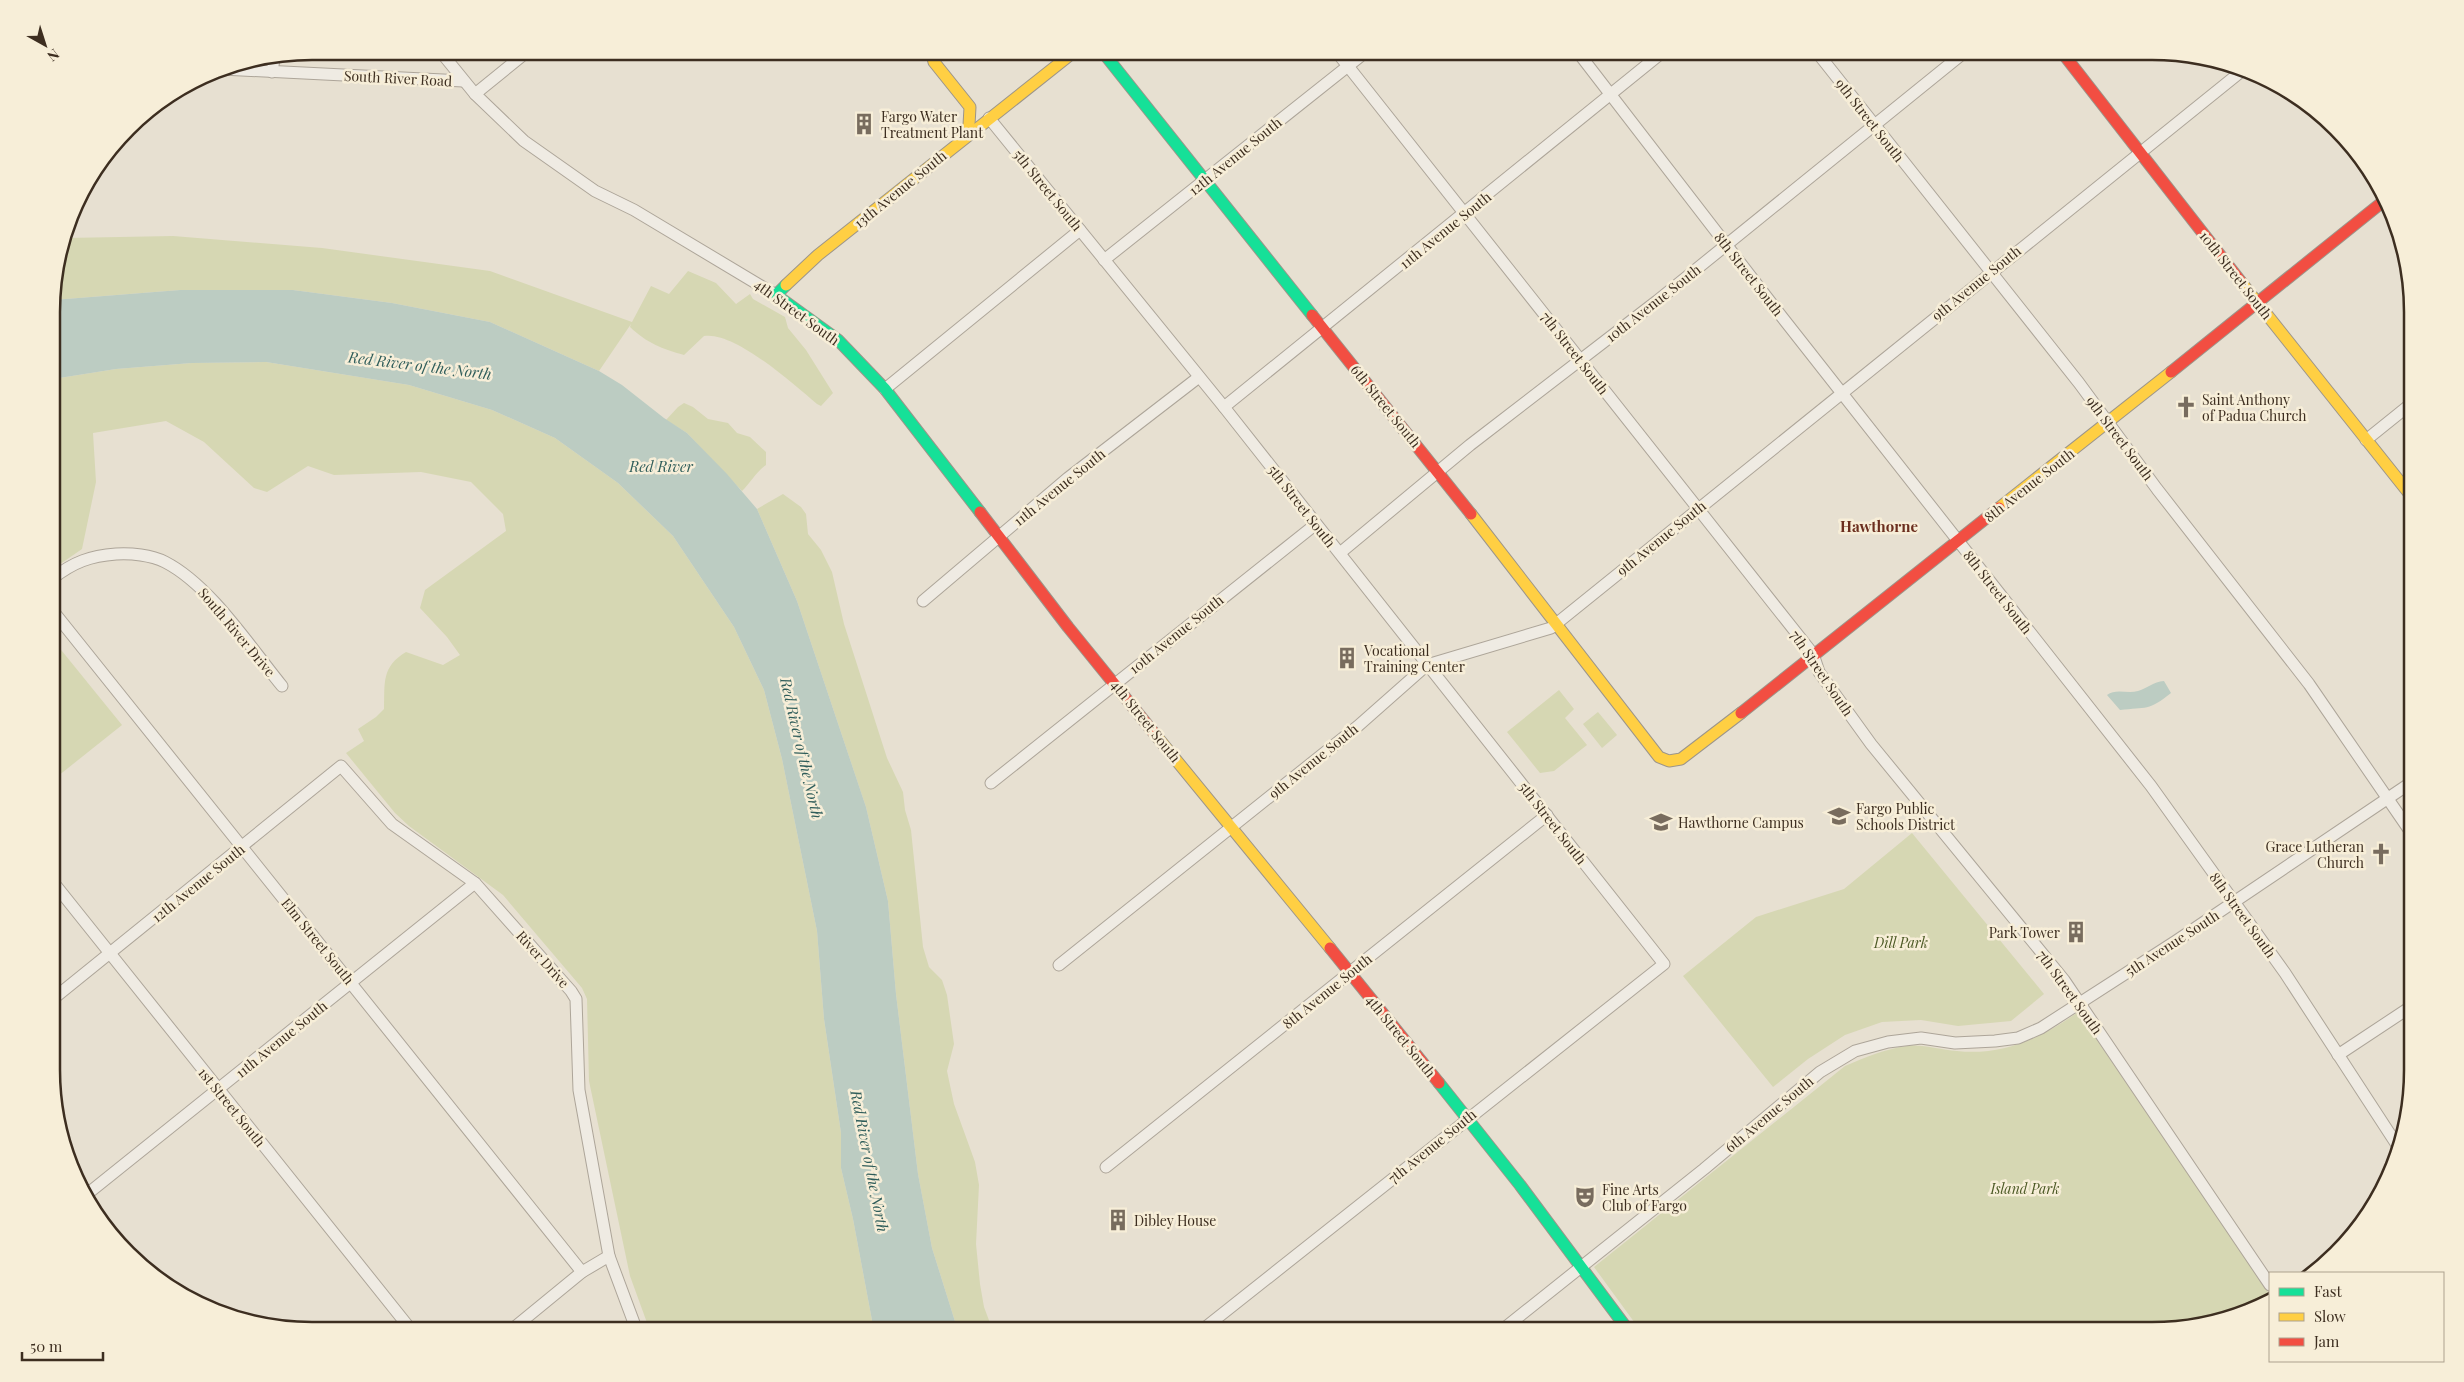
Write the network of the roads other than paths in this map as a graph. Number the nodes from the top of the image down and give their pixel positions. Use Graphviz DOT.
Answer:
graph roads {
  1 [pos="447,60"];
  2 [pos="517,60"];
  3 [pos="933,60"];
  4 [pos="942,60"];
  5 [pos="1064,60"];
  6 [pos="1109,60"];
  7 [pos="1343,60"];
  8 [pos="1356,60"];
  9 [pos="1584,60"];
  10 [pos="1653,60"];
  11 [pos="1823,60"];
  12 [pos="1955,60"];
  13 [pos="2068,60"];
  14 [pos="273,63"];
  15 [pos="1348,66"];
  16 [pos="242,70"];
  17 [pos="272,72"];
  18 [pos="2237,75"];
  19 [pos="463,81"];
  20 [pos="475,94"];
  21 [pos="1611,95"];
  22 [pos="989,118"];
  23 [pos="1874,125"];
  24 [pos="960,142"];
  25 [pos="2140,152"];
  26 [pos="1204,181"];
  27 [pos="595,190"];
  28 [pos="2380,204"];
  29 [pos="1465,214"];
  30 [pos="1080,230"];
  31 [pos="1727,245"];
  32 [pos="1104,260"];
  33 [pos="1990,272"];
  34 [pos="776,294"];
  35 [pos="2257,303"];
  36 [pos="1322,328"];
  37 [pos="1580,360"];
  38 [pos="1199,376"];
  39 [pos="885,389"];
  40 [pos="1841,392"];
  41 [pos="1224,407"];
  42 [pos="2404,409"];
  43 [pos="2108,422"];
  44 [pos="2366,440"];
  45 [pos="1438,471"];
  46 [pos="2404,487"];
  47 [pos="1697,509"];
  48 [pos="1316,524"];
  49 [pos="998,537"];
  50 [pos="1958,540"];
  51 [pos="1340,553"];
  52 [pos="60,573"];
  53 [pos="923,601"];
  54 [pos="60,620"];
  55 [pos="1555,625"];
  56 [pos="1813,654"];
  57 [pos="1427,665"];
  58 [pos="1114,683"];
  59 [pos="282,686"];
  60 [pos="1669,761"];
  61 [pos="341,766"];
  62 [pos="991,782"];
  63 [pos="2404,788"];
  64 [pos="2388,799"];
  65 [pos="1548,815"];
  66 [pos="2404,822"];
  67 [pos="1232,826"];
  68 [pos="242,847"];
  69 [pos="475,884"];
  70 [pos="60,890"];
  71 [pos="2234,902"];
  72 [pos="110,953"];
  73 [pos="1664,964"];
  74 [pos="1059,965"];
  75 [pos="1350,972"];
  76 [pos="351,983"];
  77 [pos="60,994"];
  78 [pos="2080,1003"];
  79 [pos="2404,1011"];
  80 [pos="2338,1055"];
  81 [pos="218,1089"];
  82 [pos="1466,1118"];
  83 [pos="2394,1140"];
  84 [pos="1106,1167"];
  85 [pos="91,1191"];
  86 [pos="609,1256"];
  87 [pos="1580,1267"];
  88 [pos="582,1272"];
  89 [pos="2269,1284"];
  90 [pos="405,1322"];
  91 [pos="521,1322"];
  92 [pos="634,1322"];
  93 [pos="1212,1322"];
  94 [pos="1512,1322"];
  95 [pos="1622,1322"];
  1 -- 19 [label="street"];
  2 -- 20 [label="street"];
  3 -- 24 [label="street"];
  4 -- 22 [label="street, 5th Street South"];
  5 -- 22 [label="street, 13th Avenue South"];
  6 -- 26 [label="street, 6th Street South"];
  7 -- 15 [label="street, 7th Street South"];
  8 -- 15 [label="street, 12th Avenue South"];
  9 -- 21 [label="street, 8th Street South"];
  10 -- 21 [label="street, 11th Avenue South"];
  11 -- 23 [label="street, 9th Street South"];
  12 -- 23 [label="street, 10th Avenue South"];
  13 -- 25 [label="street, 10th Street South"];
  14 -- 17 [label="street"];
  15 -- 26 [label="street, 12th Avenue South"];
  15 -- 29 [label="street, 7th Street South"];
  16 -- 17 [label="street, South River Road"];
  17 -- 19 [label="street, South River Road"];
  18 -- 25 [label="street, 9th Avenue South"];
  19 -- 20 [label="street, South River Road"];
  20 -- 27 [label="street, South River Road"];
  21 -- 29 [label="street, 11th Avenue South"];
  21 -- 31 [label="street, 8th Street South"];
  22 -- 24 [label="street, 13th Avenue South"];
  22 -- 30 [label="street, 5th Street South"];
  23 -- 31 [label="street, 10th Avenue South"];
  23 -- 33 [label="street, 9th Street South"];
  24 -- 34 [label="street, 13th Avenue South"];
  25 -- 33 [label="street, 9th Avenue South"];
  25 -- 35 [label="street, 10th Street South"];
  26 -- 32 [label="street, 12th Avenue South"];
  26 -- 36 [label="street, 6th Street South"];
  27 -- 34 [label="street, 4th Street South"];
  28 -- 35 [label="street, 8th Avenue South"];
  29 -- 36 [label="street, 11th Avenue South"];
  29 -- 37 [label="street, 7th Street South"];
  30 -- 32 [label="street, 5th Street South"];
  30 -- 39 [label="street"];
  31 -- 37 [label="street, 10th Avenue South"];
  31 -- 40 [label="street, 8th Street South"];
  32 -- 38 [label="street, 5th Street South"];
  33 -- 40 [label="street, 9th Avenue South"];
  33 -- 43 [label="street, 9th Street South"];
  34 -- 39 [label="street, 4th Street South"];
  35 -- 43 [label="street, 8th Avenue South"];
  35 -- 44 [label="street, 10th Street South"];
  36 -- 41 [label="street, 11th Avenue South"];
  36 -- 45 [label="street, 6th Street South"];
  37 -- 45 [label="street, 10th Avenue South"];
  37 -- 47 [label="street, 7th Street South"];
  38 -- 41 [label="street, 5th Street South"];
  38 -- 49 [label="street, 11th Avenue South"];
  39 -- 49 [label="street, 4th Street South"];
  40 -- 47 [label="street, 9th Avenue South"];
  40 -- 50 [label="street, 8th Street South"];
  41 -- 48 [label="street, 5th Street South"];
  42 -- 44 [label="street"];
  43 -- 50 [label="street, 8th Avenue South"];
  43 -- 64 [label="street, 9th Street South"];
  44 -- 46 [label="street, 10th Street South"];
  45 -- 51 [label="street, 10th Avenue South"];
  45 -- 55 [label="street, 6th Street South"];
  47 -- 55 [label="street, 9th Avenue South"];
  47 -- 56 [label="street, 7th Street South"];
  48 -- 51 [label="street, 5th Street South"];
  48 -- 58 [label="street, 10th Avenue South"];
  49 -- 53 [label="street, 11th Avenue South"];
  49 -- 58 [label="street, 4th Street South"];
  50 -- 56 [label="street, 8th Avenue South"];
  50 -- 71 [label="street, 8th Street South"];
  51 -- 57 [label="street, 5th Street South"];
  52 -- 59 [label="street, South River Drive"];
  54 -- 68 [label="street, Elm Street South"];
  55 -- 57 [label="street, 9th Avenue South"];
  55 -- 60 [label="street, 6th Street South"];
  56 -- 60 [label="street, 8th Avenue South"];
  56 -- 78 [label="street, 7th Street South"];
  57 -- 65 [label="street, 5th Street South"];
  57 -- 67 [label="street, 9th Avenue South"];
  58 -- 62 [label="street, 10th Avenue South"];
  58 -- 67 [label="street, 4th Street South"];
  61 -- 68 [label="street, 12th Avenue South"];
  61 -- 69 [label="street, River Drive"];
  63 -- 64 [label="street, 5th Avenue South"];
  64 -- 66 [label="street, 9th Street South"];
  64 -- 71 [label="street, 5th Avenue South"];
  65 -- 73 [label="street, 5th Street South"];
  65 -- 75 [label="street, 8th Avenue South"];
  67 -- 74 [label="street, 9th Avenue South"];
  67 -- 75 [label="street, 4th Street South"];
  68 -- 72 [label="street, 12th Avenue South"];
  68 -- 76 [label="street, Elm Street South"];
  69 -- 76 [label="street, 11th Avenue South"];
  69 -- 86 [label="street, River Drive"];
  70 -- 72 [label="street, 1st Street South"];
  71 -- 78 [label="street, 5th Avenue South"];
  71 -- 80 [label="street, 8th Street South"];
  72 -- 77 [label="street, 12th Avenue South"];
  72 -- 81 [label="street, 1st Street South"];
  73 -- 82 [label="street, 7th Avenue South"];
  75 -- 82 [label="street, 4th Street South"];
  75 -- 84 [label="street, 8th Avenue South"];
  76 -- 81 [label="street, 11th Avenue South"];
  76 -- 88 [label="street, Elm Street South"];
  78 -- 87 [label="street, 6th Avenue South"];
  78 -- 89 [label="street, 7th Street South"];
  79 -- 80 [label="street"];
  80 -- 83 [label="street, 8th Street South"];
  81 -- 85 [label="street, 11th Avenue South"];
  81 -- 90 [label="street, 1st Street South"];
  82 -- 87 [label="street, 4th Street South"];
  82 -- 93 [label="street, 7th Avenue South"];
  86 -- 88 [label="street"];
  86 -- 92 [label="street"];
  87 -- 94 [label="street, 6th Avenue South"];
  87 -- 95 [label="street, 4th Street South"];
  88 -- 91 [label="street"];
}
